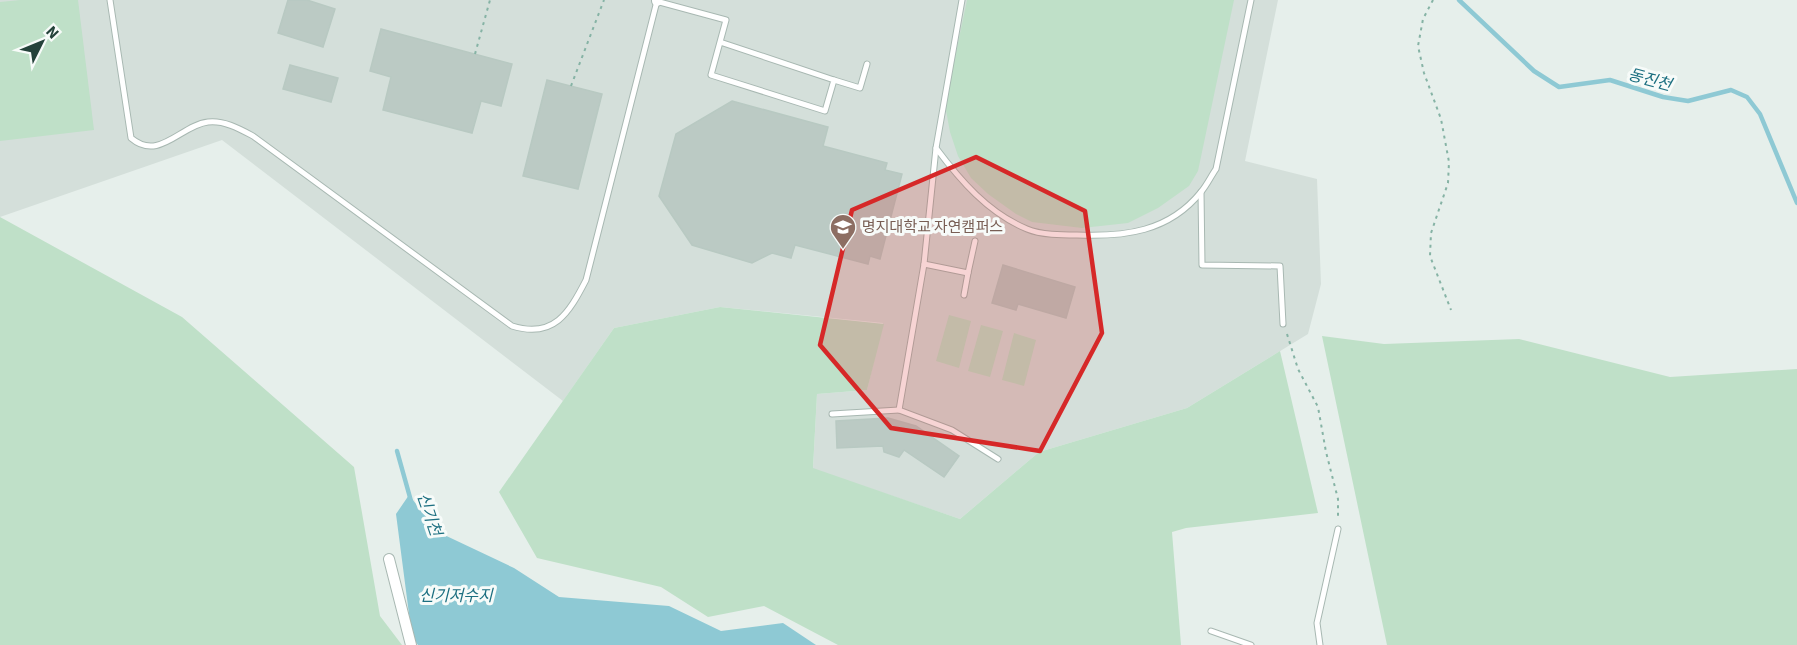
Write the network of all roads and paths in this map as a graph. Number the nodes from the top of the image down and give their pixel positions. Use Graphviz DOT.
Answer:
graph roads {
  1 [pos="110,0"];
  2 [pos="490,0"];
  3 [pos="604,0"];
  4 [pos="655,0"];
  5 [pos="962,0"];
  6 [pos="1251,0"];
  7 [pos="1433,0"];
  8 [pos="720,42"];
  9 [pos="475,54"];
  10 [pos="867,64"];
  11 [pos="834,80"];
  12 [pos="571,86"];
  13 [pos="936,148"];
  14 [pos="1201,192"];
  15 [pos="975,241"];
  16 [pos="924,264"];
  17 [pos="968,273"];
  18 [pos="964,295"];
  19 [pos="1451,310"];
  20 [pos="1283,324"];
  21 [pos="899,410"];
  22 [pos="832,414"];
  23 [pos="998,459"];
  24 [pos="1338,529"];
  25 [pos="389,559"];
  26 [pos="1211,631"];
  27 [pos="411,645"];
  28 [pos="1251,645"];
  29 [pos="1320,645"];
  1 -- 4 [label="lane"];
  2 -- 9 [label="path"];
  3 -- 12 [label="path"];
  4 -- 8 [label="lane"];
  5 -- 13 [label="lane"];
  6 -- 14 [label="lane"];
  7 -- 19 [label="path"];
  8 -- 11 [label="lane"];
  8 -- 11 [label="lane"];
  10 -- 11 [label="lane"];
  13 -- 14 [label="lane"];
  13 -- 16 [label="lane"];
  14 -- 20 [label="lane"];
  15 -- 17 [label="lane"];
  16 -- 17 [label="lane"];
  16 -- 21 [label="lane"];
  17 -- 18 [label="lane"];
  20 -- 24 [label="path"];
  21 -- 22 [label="lane"];
  21 -- 23 [label="lane"];
  24 -- 29 [label="lane"];
  25 -- 27 [label="street"];
  26 -- 28 [label="lane"];
}
